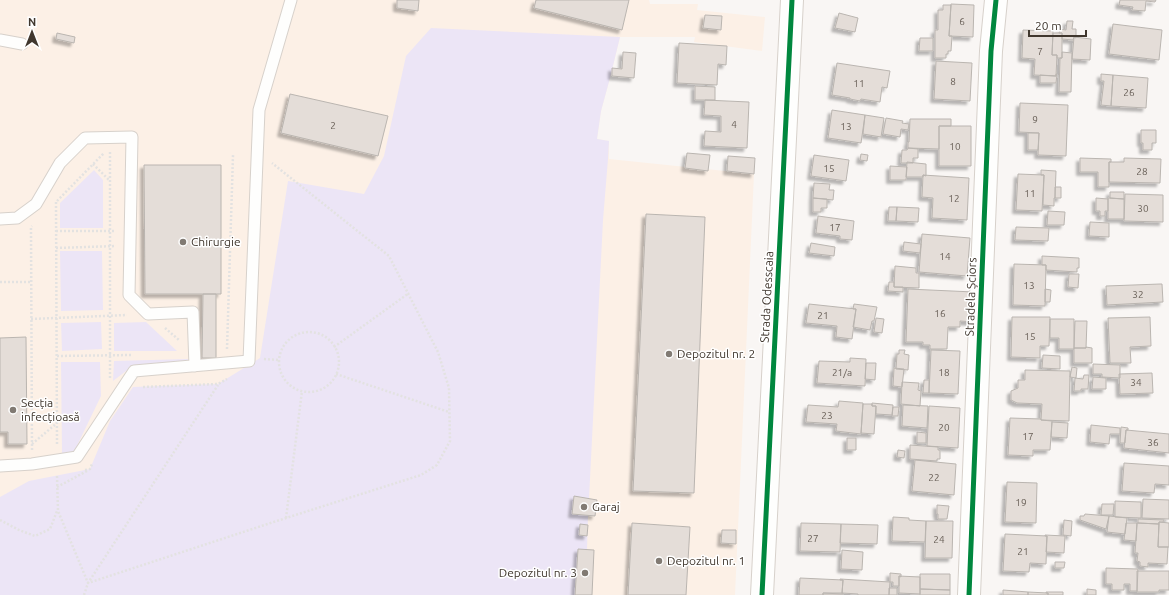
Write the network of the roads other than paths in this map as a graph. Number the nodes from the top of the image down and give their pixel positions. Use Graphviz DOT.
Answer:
graph roads {
  1 [pos="291,0"];
  2 [pos="792,0"];
  3 [pos="996,0"];
  4 [pos="0,40"];
  5 [pos="22,44"];
  6 [pos="0,219"];
  7 [pos="195,366"];
  8 [pos="0,466"];
  9 [pos="762,595"];
  10 [pos="969,595"];
  1 -- 7 [label="lane"];
  2 -- 9 [label="street, Strada Odesscaia"];
  3 -- 10 [label="street, Stradela Șciors"];
  4 -- 5 [label="lane"];
  6 -- 7 [label="lane"];
  7 -- 8 [label="lane"];
}
